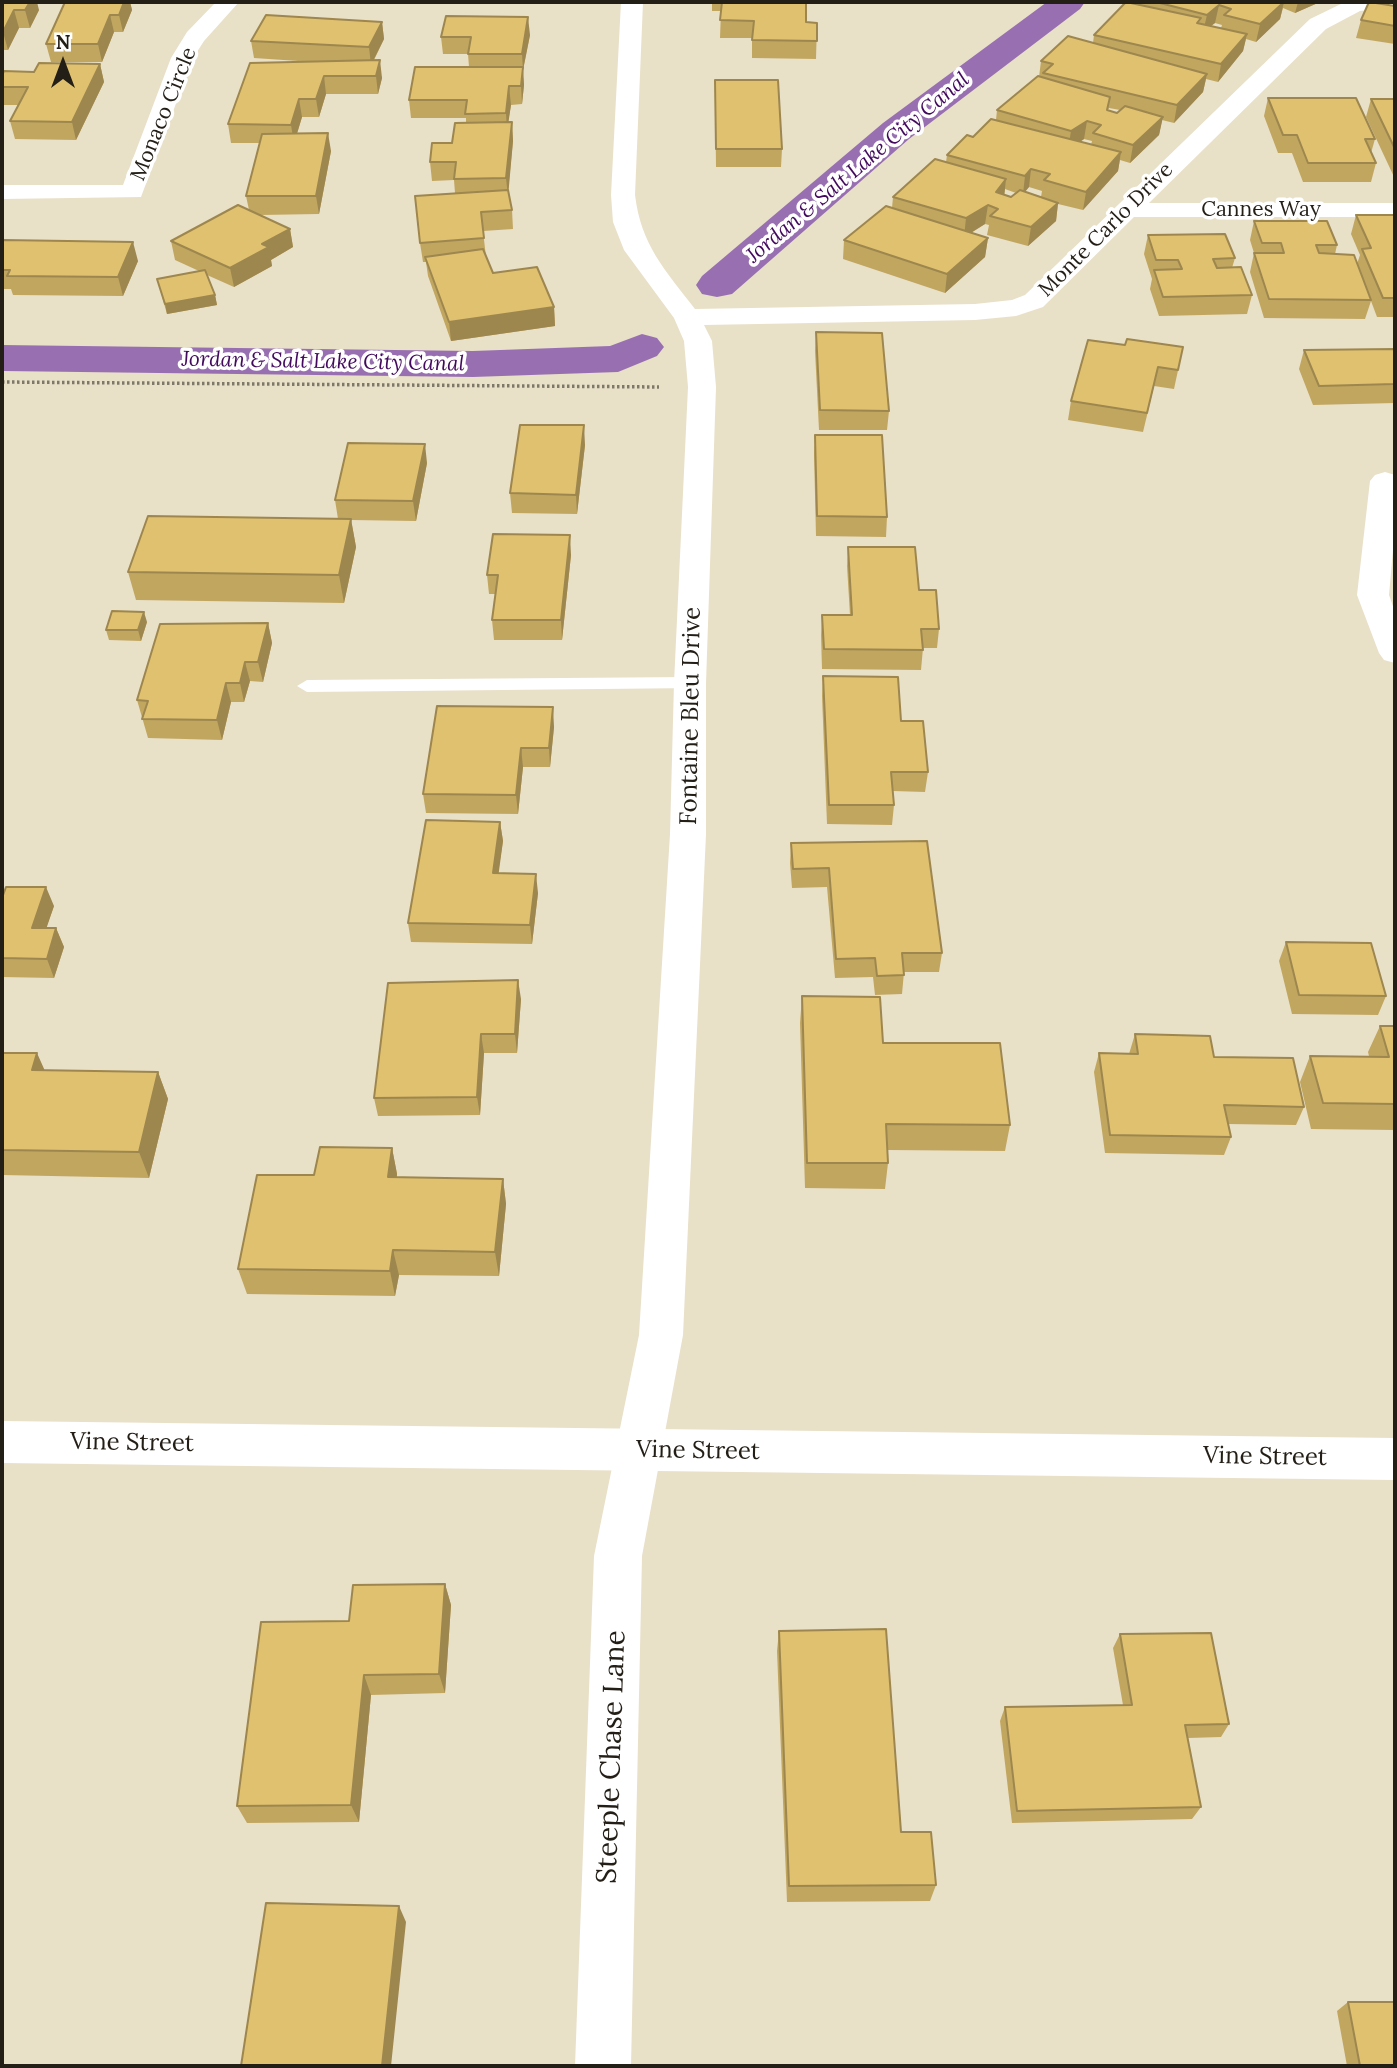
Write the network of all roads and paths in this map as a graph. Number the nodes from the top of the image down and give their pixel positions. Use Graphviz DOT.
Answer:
graph roads {
  1 [pos="228,2"];
  2 [pos="632,2"];
  3 [pos="1383,2"];
  4 [pos="2,192"];
  5 [pos="1126,210"];
  6 [pos="1395,210"];
  7 [pos="687,317"];
  8 [pos="2,382"];
  9 [pos="665,387"];
  10 [pos="1385,481"];
  11 [pos="1395,653"];
  12 [pos="690,683"];
  13 [pos="307,685"];
  14 [pos="2,1442"];
  15 [pos="637,1450"];
  16 [pos="1395,1459"];
  17 [pos="603,2066"];
  1 -- 4 [label="street, Monaco Circle"];
  2 -- 7 [label="street, Fontaine Bleu Drive"];
  3 -- 5 [label="street, Monte Carlo Drive"];
  5 -- 6 [label="street, Cannes Way"];
  5 -- 7 [label="street, Monte Carlo Drive"];
  7 -- 12 [label="street, Fontaine Bleu Drive"];
  8 -- 9 [label="path"];
  10 -- 11 [label="street"];
  12 -- 13 [label="lane"];
  12 -- 15 [label="street, Fontaine Bleu Drive"];
  14 -- 15 [label="street, Vine Street"];
  15 -- 16 [label="street, Vine Street"];
  15 -- 17 [label="street, Steeple Chase Lane"];
}
